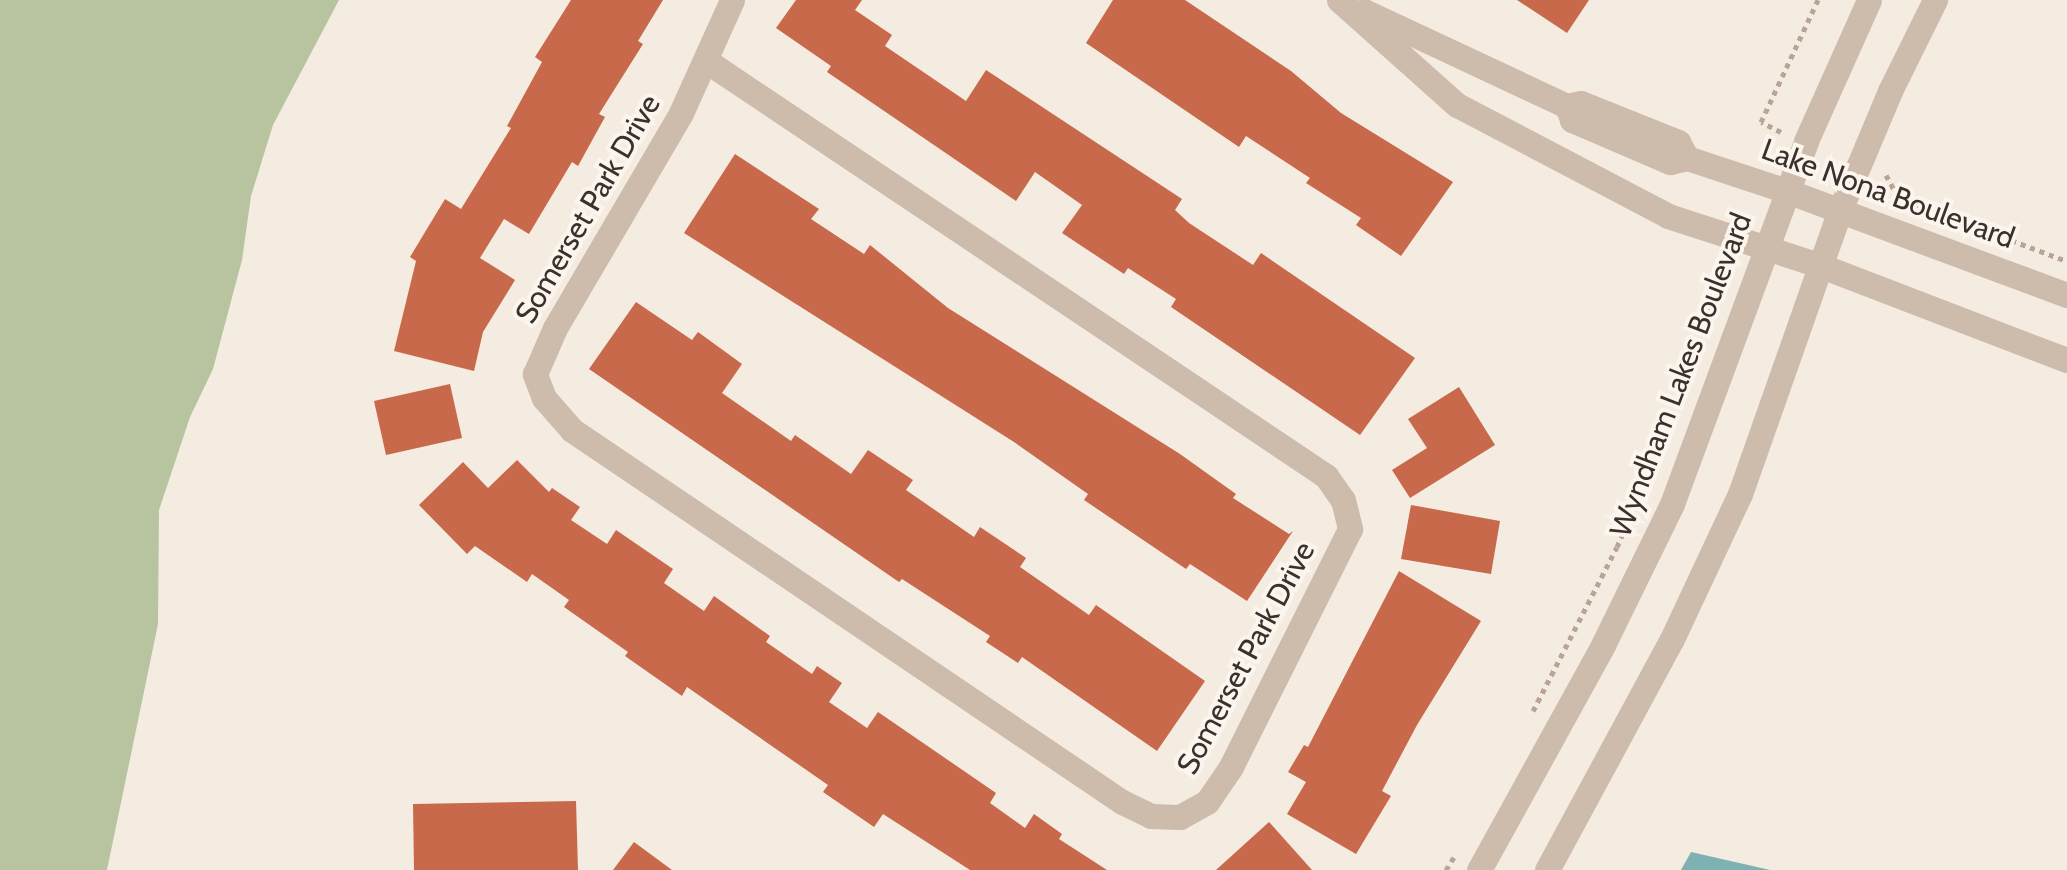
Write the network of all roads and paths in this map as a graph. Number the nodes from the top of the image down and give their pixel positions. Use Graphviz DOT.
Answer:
graph roads {
  1 [pos="732,0"];
  2 [pos="1340,0"];
  3 [pos="1818,0"];
  4 [pos="1869,0"];
  5 [pos="1935,0"];
  6 [pos="708,62"];
  7 [pos="1601,122"];
  8 [pos="1773,129"];
  9 [pos="1876,168"];
  10 [pos="1578,169"];
  11 [pos="1787,191"];
  12 [pos="1840,210"];
  13 [pos="1767,247"];
  14 [pos="2067,261"];
  15 [pos="1820,266"];
  16 [pos="1716,294"];
  17 [pos="2067,295"];
  18 [pos="2067,360"];
  19 [pos="1689,373"];
  20 [pos="1676,407"];
  21 [pos="1530,717"];
  22 [pos="1456,853"];
  23 [pos="1446,870"];
  24 [pos="1479,870"];
  25 [pos="1547,870"];
  1 -- 6 [label="street, Somerset Park Drive"];
  2 -- 7 [label="street, Lake Nona Boulevard"];
  2 -- 10 [label="street, Lake Nona Boulevard"];
  3 -- 8 [label="path"];
  4 -- 11 [label="street, Wyndham Lakes Boulevard"];
  5 -- 12 [label="street"];
  6 -- 6 [label="street, Somerset Park Drive"];
  7 -- 10 [label="street"];
  7 -- 11 [label="street, Lake Nona Boulevard"];
  9 -- 14 [label="path"];
  10 -- 13 [label="street, Lake Nona Boulevard"];
  11 -- 12 [label="street, Lake Nona Boulevard"];
  11 -- 13 [label="street, Wyndham Lakes Boulevard"];
  12 -- 15 [label="street"];
  12 -- 17 [label="street, Lake Nona Boulevard"];
  13 -- 15 [label="street, Lake Nona Boulevard"];
  13 -- 24 [label="street, Wyndham Lakes Boulevard"];
  15 -- 18 [label="street, Lake Nona Boulevard"];
  15 -- 25 [label="street"];
  16 -- 19 [label="path"];
  20 -- 21 [label="path"];
  22 -- 23 [label="path"];
}
